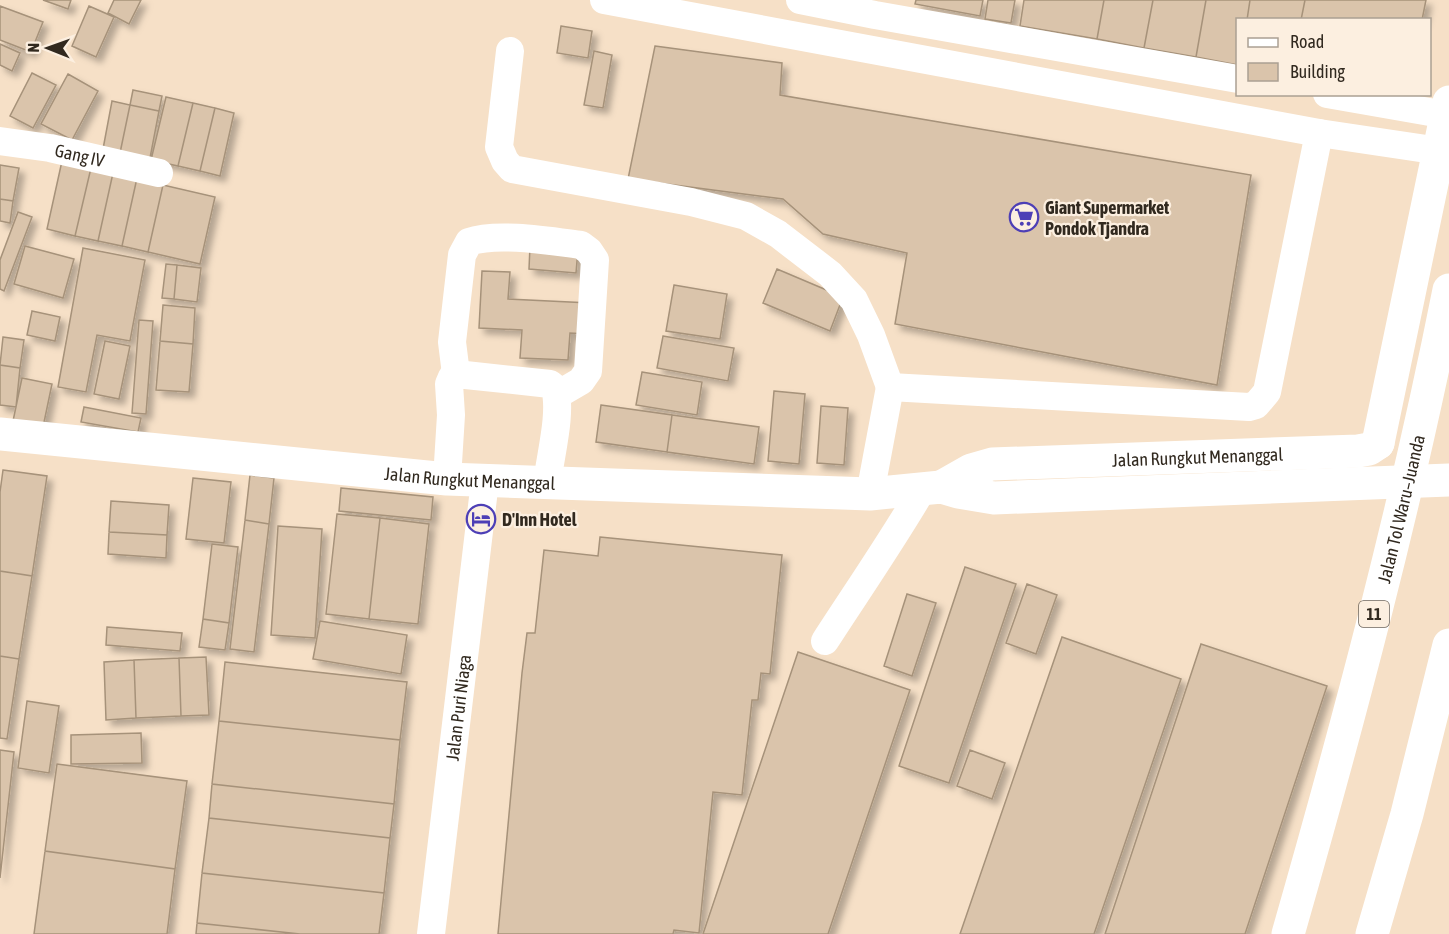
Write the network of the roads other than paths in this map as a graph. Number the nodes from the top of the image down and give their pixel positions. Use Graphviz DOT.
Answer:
graph roads {
  1 [pos="604,0"];
  2 [pos="800,0"];
  3 [pos="876,8"];
  4 [pos="868,49"];
  5 [pos="510,51"];
  6 [pos="1202,72"];
  7 [pos="1236,79"];
  8 [pos="1344,96"];
  9 [pos="1448,108"];
  10 [pos="1195,110"];
  11 [pos="1319,133"];
  12 [pos="0,141"];
  13 [pos="1442,164"];
  14 [pos="159,173"];
  15 [pos="1449,290"];
  16 [pos="456,374"];
  17 [pos="890,387"];
  18 [pos="556,409"];
  19 [pos="0,434"];
  20 [pos="1378,443"];
  21 [pos="447,479"];
  22 [pos="1449,479"];
  23 [pos="486,481"];
  24 [pos="547,484"];
  25 [pos="932,488"];
  26 [pos="870,494"];
  27 [pos="825,641"];
  28 [pos="1449,645"];
  29 [pos="431,934"];
  30 [pos="1288,934"];
  31 [pos="1372,934"];
  1 -- 4 [label="street"];
  2 -- 3 [label="street"];
  3 -- 4 [label="street"];
  3 -- 6 [label="street"];
  4 -- 10 [label="street"];
  5 -- 17 [label="street"];
  6 -- 7 [label="street"];
  6 -- 10 [label="street"];
  8 -- 9 [label="street"];
  9 -- 13 [label="main road"];
  10 -- 11 [label="street"];
  11 -- 13 [label="street"];
  11 -- 17 [label="street"];
  12 -- 14 [label="street, Gang IV"];
  13 -- 20 [label="main road"];
  15 -- 30 [label="main road, Jalan Tol Waru–Juanda / 11"];
  16 -- 18 [label="street"];
  16 -- 18 [label="street"];
  16 -- 21 [label="street"];
  17 -- 26 [label="street"];
  18 -- 24 [label="street"];
  19 -- 21 [label="main road, Jalan Rungkut Menanggal"];
  20 -- 22 [label="main road, Jalan Rungkut Menanggal"];
  20 -- 25 [label="main road, Jalan Rungkut Menanggal"];
  21 -- 23 [label="main road, Jalan Rungkut Menanggal"];
  22 -- 25 [label="main road, Jalan Rungkut Menanggal"];
  23 -- 24 [label="main road, Jalan Rungkut Menanggal"];
  23 -- 29 [label="street, Jalan Puri Niaga"];
  24 -- 26 [label="main road, Jalan Rungkut Menanggal"];
  25 -- 26 [label="main road, Jalan Rungkut Menanggal"];
  25 -- 27 [label="street"];
  28 -- 31 [label="main road"];
}
